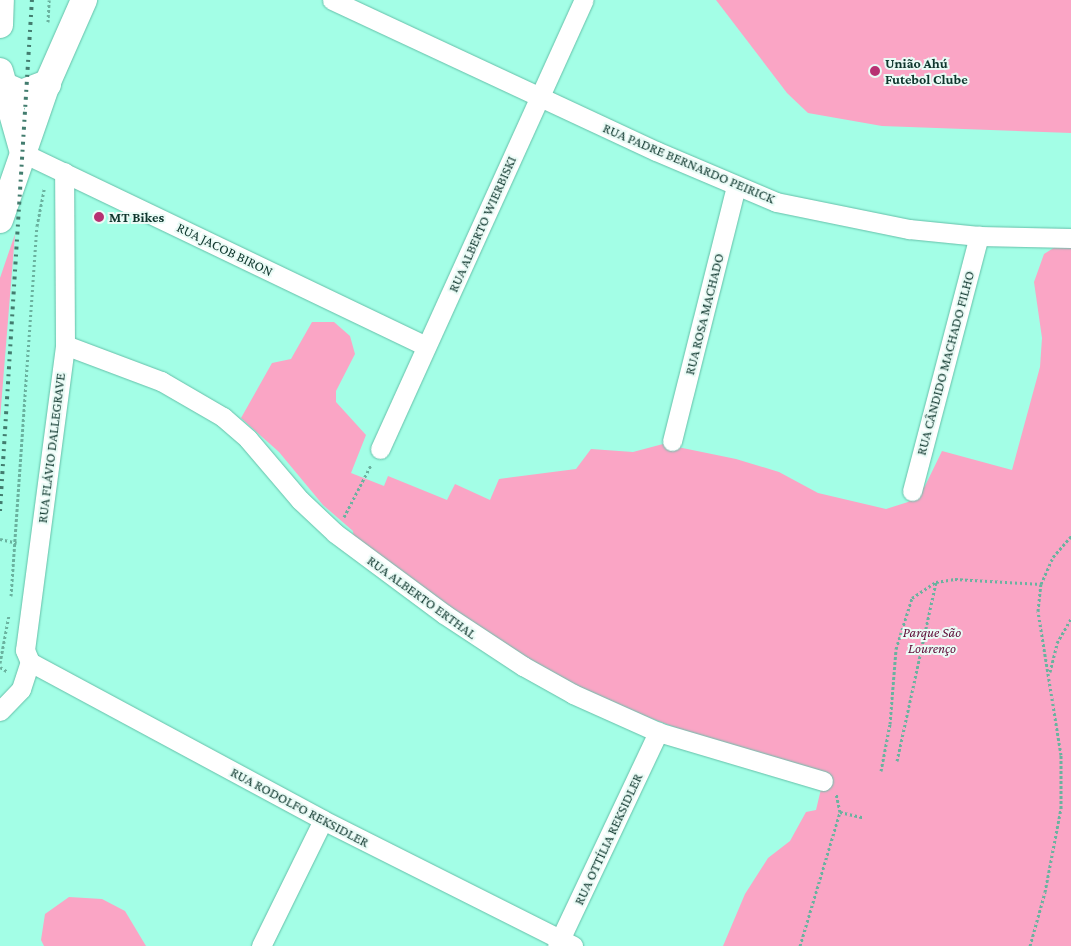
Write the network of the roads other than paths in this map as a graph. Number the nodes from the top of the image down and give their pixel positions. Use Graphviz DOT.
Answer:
graph roads {
  1 [pos="0,0"];
  2 [pos="84,0"];
  3 [pos="332,0"];
  4 [pos="584,0"];
  5 [pos="0,24"];
  6 [pos="2,78"];
  7 [pos="47,84"];
  8 [pos="540,97"];
  9 [pos="23,153"];
  10 [pos="64,172"];
  11 [pos="6,179"];
  12 [pos="736,186"];
  13 [pos="0,220"];
  14 [pos="979,236"];
  15 [pos="1071,238"];
  16 [pos="65,345"];
  17 [pos="426,346"];
  18 [pos="672,441"];
  19 [pos="380,449"];
  20 [pos="912,491"];
  21 [pos="30,662"];
  22 [pos="0,711"];
  23 [pos="658,732"];
  24 [pos="823,781"];
  25 [pos="323,820"];
  26 [pos="563,944"];
  27 [pos="261,946"];
  1 -- 5 [label="main road"];
  2 -- 7 [label="main road"];
  3 -- 8 [label="street, RUA PADRE BERNARDO PEIRICK"];
  4 -- 8 [label="street, RUA ALBERTO WIERBISKI"];
  6 -- 7 [label="main road"];
  6 -- 9 [label="main road"];
  7 -- 9 [label="main road"];
  8 -- 12 [label="street, RUA PADRE BERNARDO PEIRICK"];
  8 -- 17 [label="street, RUA ALBERTO WIERBISKI"];
  9 -- 10 [label="street, RUA JACOB BIRON"];
  9 -- 11 [label="main road"];
  10 -- 16 [label="street, RUA FLÁVIO DALLEGRAVE"];
  10 -- 17 [label="street, RUA JACOB BIRON"];
  11 -- 13 [label="main road"];
  12 -- 14 [label="street, RUA PADRE BERNARDO PEIRICK"];
  12 -- 18 [label="street, RUA ROSA MACHADO"];
  14 -- 15 [label="street, RUA PADRE BERNARDO PEIRICK"];
  14 -- 20 [label="street, RUA CÂNDIDO MACHADO FILHO"];
  16 -- 21 [label="street, RUA FLÁVIO DALLEGRAVE"];
  16 -- 23 [label="street, RUA ALBERTO ERTHAL"];
  17 -- 19 [label="street, RUA ALBERTO WIERBISKI"];
  21 -- 22 [label="street, RUA FLÁVIO DALLEGRAVE"];
  21 -- 25 [label="street, RUA RODOLFO REKSIDLER"];
  23 -- 24 [label="street, RUA ALBERTO ERTHAL"];
  23 -- 26 [label="street, RUA OTTÍLIA REKSIDLER"];
  25 -- 26 [label="street, RUA RODOLFO REKSIDLER"];
  25 -- 27 [label="street"];
}
